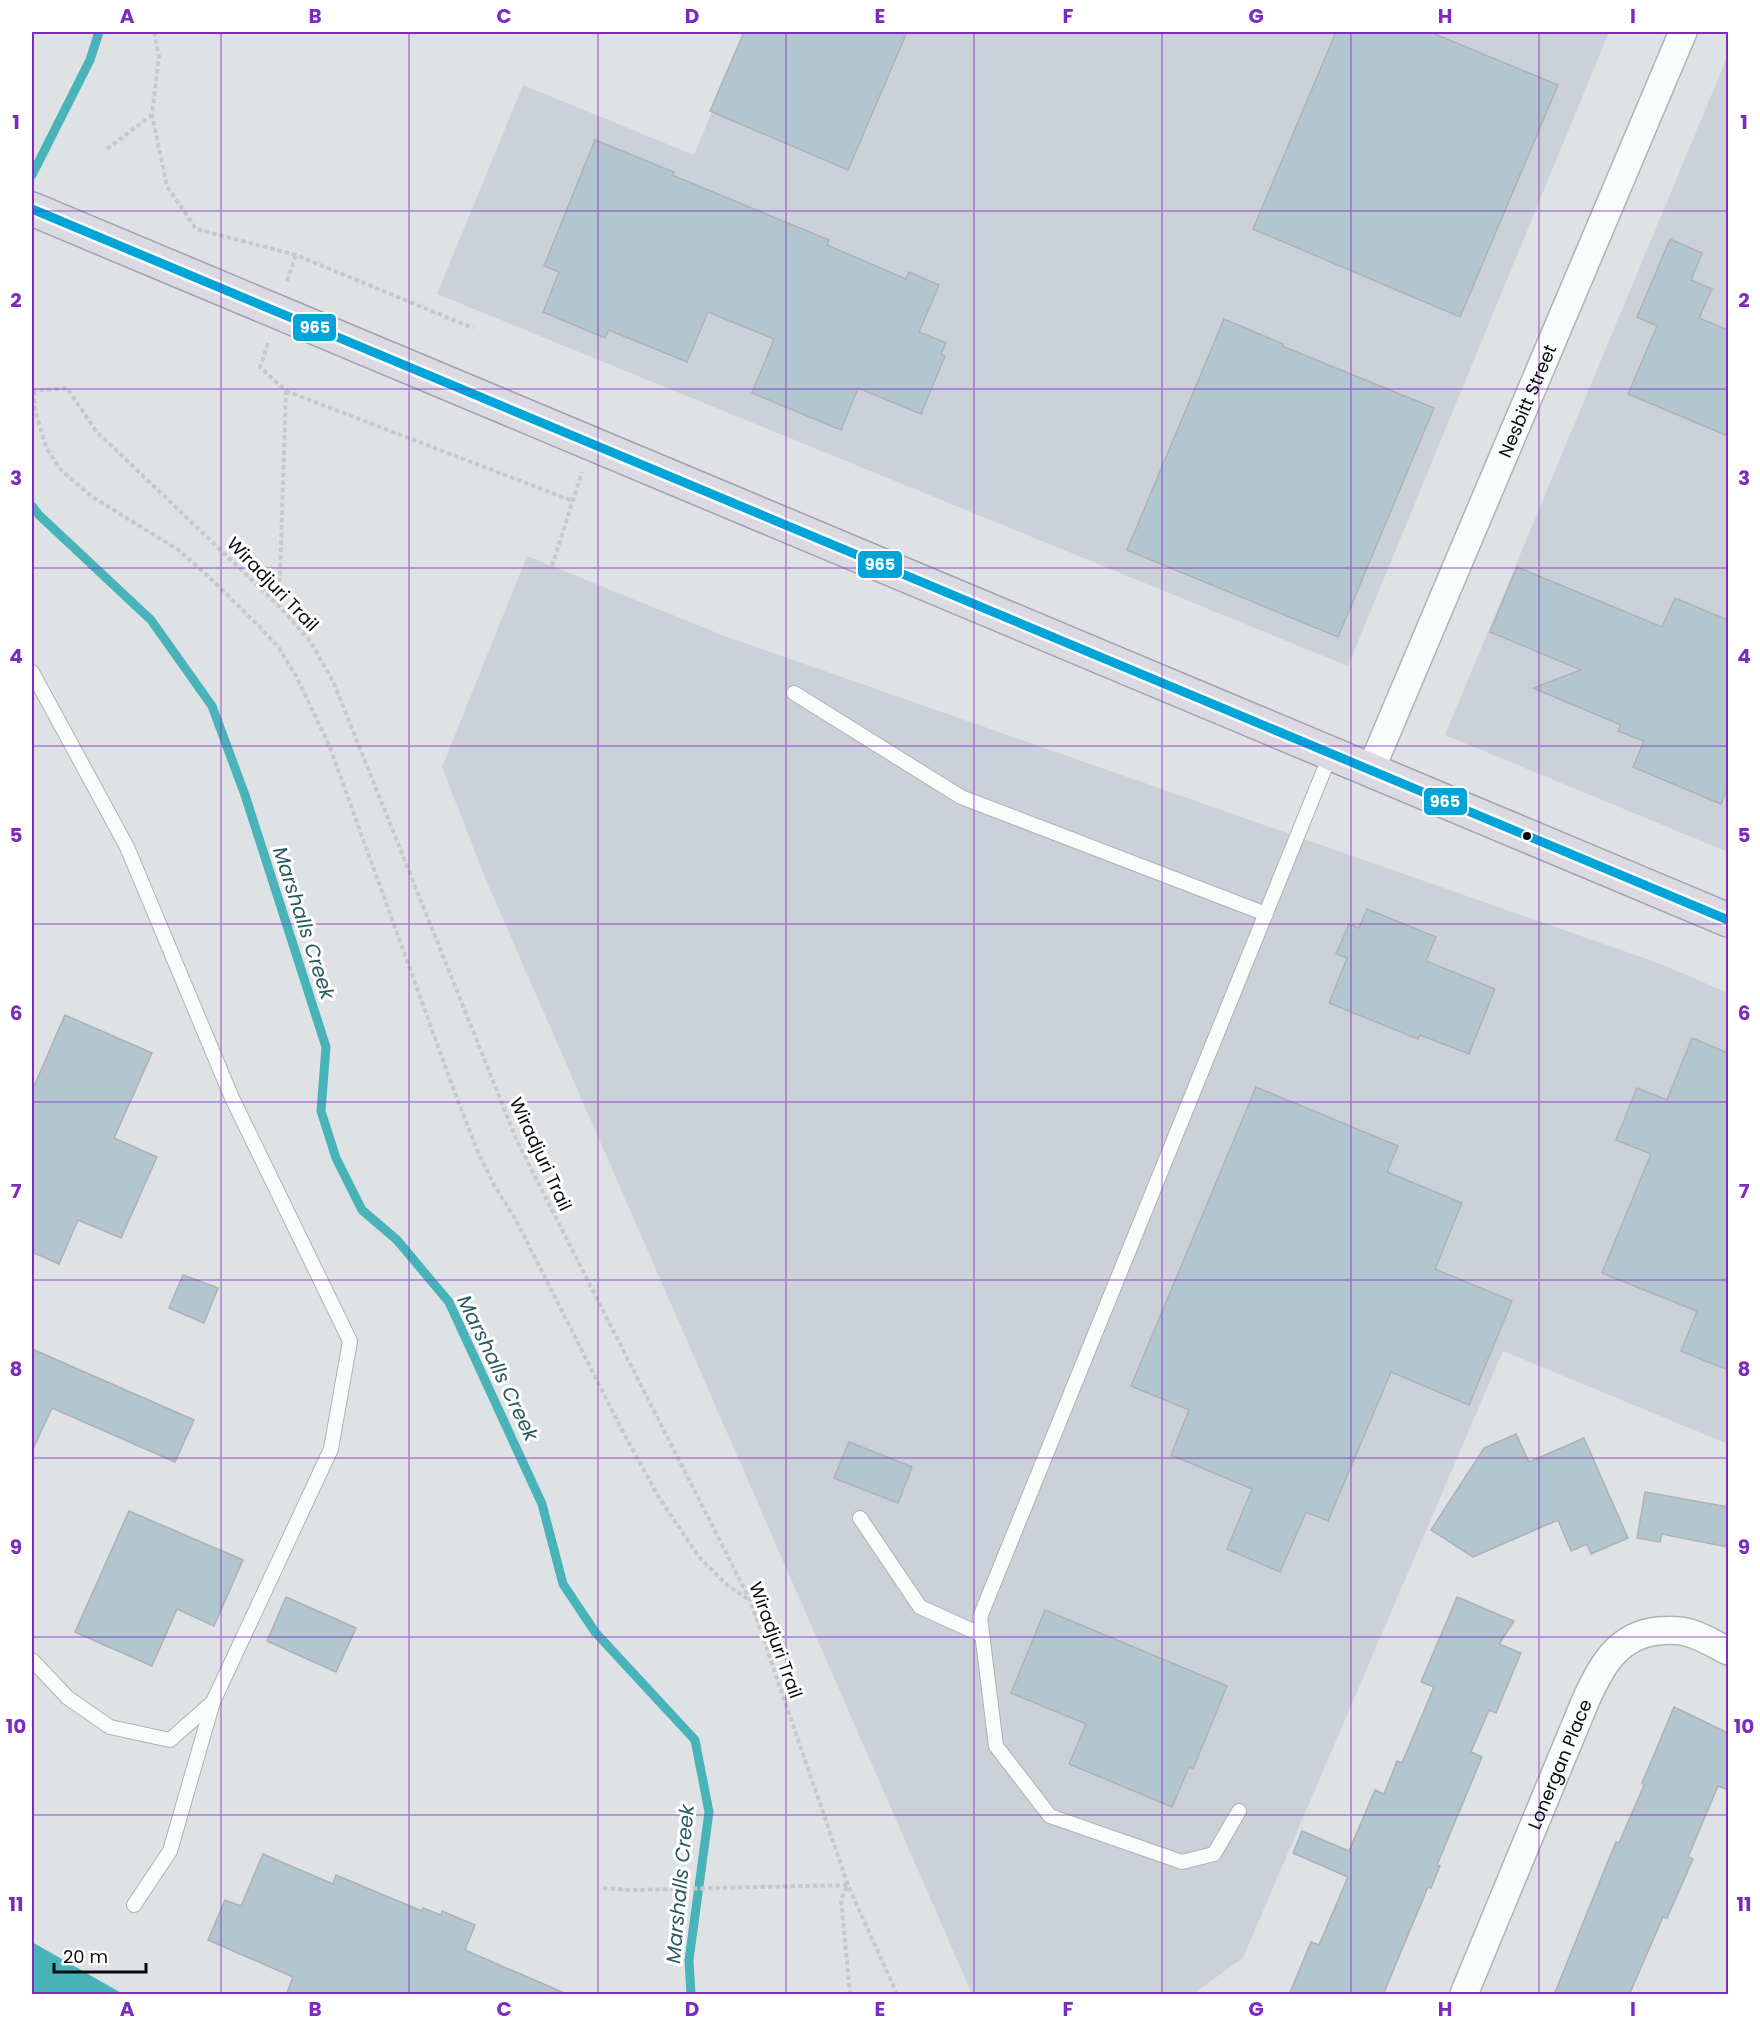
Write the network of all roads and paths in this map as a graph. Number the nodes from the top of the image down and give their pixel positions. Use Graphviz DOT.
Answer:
graph roads {
  1 [pos="154,32"];
  2 [pos="1683,32"];
  3 [pos="152,115"];
  4 [pos="107,149"];
  5 [pos="32,209"];
  6 [pos="296,255"];
  7 [pos="288,278"];
  8 [pos="473,328"];
  9 [pos="260,366"];
  10 [pos="33,391"];
  11 [pos="286,391"];
  12 [pos="592,443"];
  13 [pos="573,501"];
  14 [pos="552,566"];
  15 [pos="279,606"];
  16 [pos="32,672"];
  17 [pos="794,693"];
  18 [pos="1331,753"];
  19 [pos="1371,770"];
  20 [pos="1266,914"];
  21 [pos="1728,920"];
  22 [pos="860,1518"];
  23 [pos="750,1600"];
  24 [pos="982,1635"];
  25 [pos="1728,1651"];
  26 [pos="32,1660"];
  27 [pos="213,1702"];
  28 [pos="1239,1811"];
  29 [pos="848,1885"];
  30 [pos="603,1888"];
  31 [pos="134,1905"];
  32 [pos="850,1995"];
  33 [pos="897,1995"];
  34 [pos="1464,1995"];
  1 -- 3 [label="path"];
  2 -- 19 [label="street, Nesbitt Street"];
  3 -- 4 [label="path"];
  3 -- 6 [label="path"];
  5 -- 12 [label="highway"];
  6 -- 7 [label="path"];
  6 -- 8 [label="path"];
  9 -- 11 [label="path"];
  10 -- 15 [label="path, Wiradjuri Trail"];
  10 -- 23 [label="path"];
  11 -- 13 [label="path"];
  11 -- 15 [label="path"];
  12 -- 13 [label="path"];
  12 -- 18 [label="highway"];
  13 -- 14 [label="path"];
  15 -- 23 [label="path, Wiradjuri Trail"];
  16 -- 27 [label="lane"];
  17 -- 20 [label="lane"];
  18 -- 19 [label="highway"];
  18 -- 20 [label="lane"];
  19 -- 21 [label="highway"];
  20 -- 24 [label="lane"];
  22 -- 24 [label="lane"];
  23 -- 29 [label="path, Wiradjuri Trail"];
  24 -- 28 [label="lane"];
  25 -- 34 [label="street, Lonergan Place"];
  26 -- 27 [label="lane"];
  27 -- 31 [label="lane"];
  29 -- 30 [label="path"];
  29 -- 32 [label="path"];
  29 -- 33 [label="path, Wiradjuri Trail"];
}
